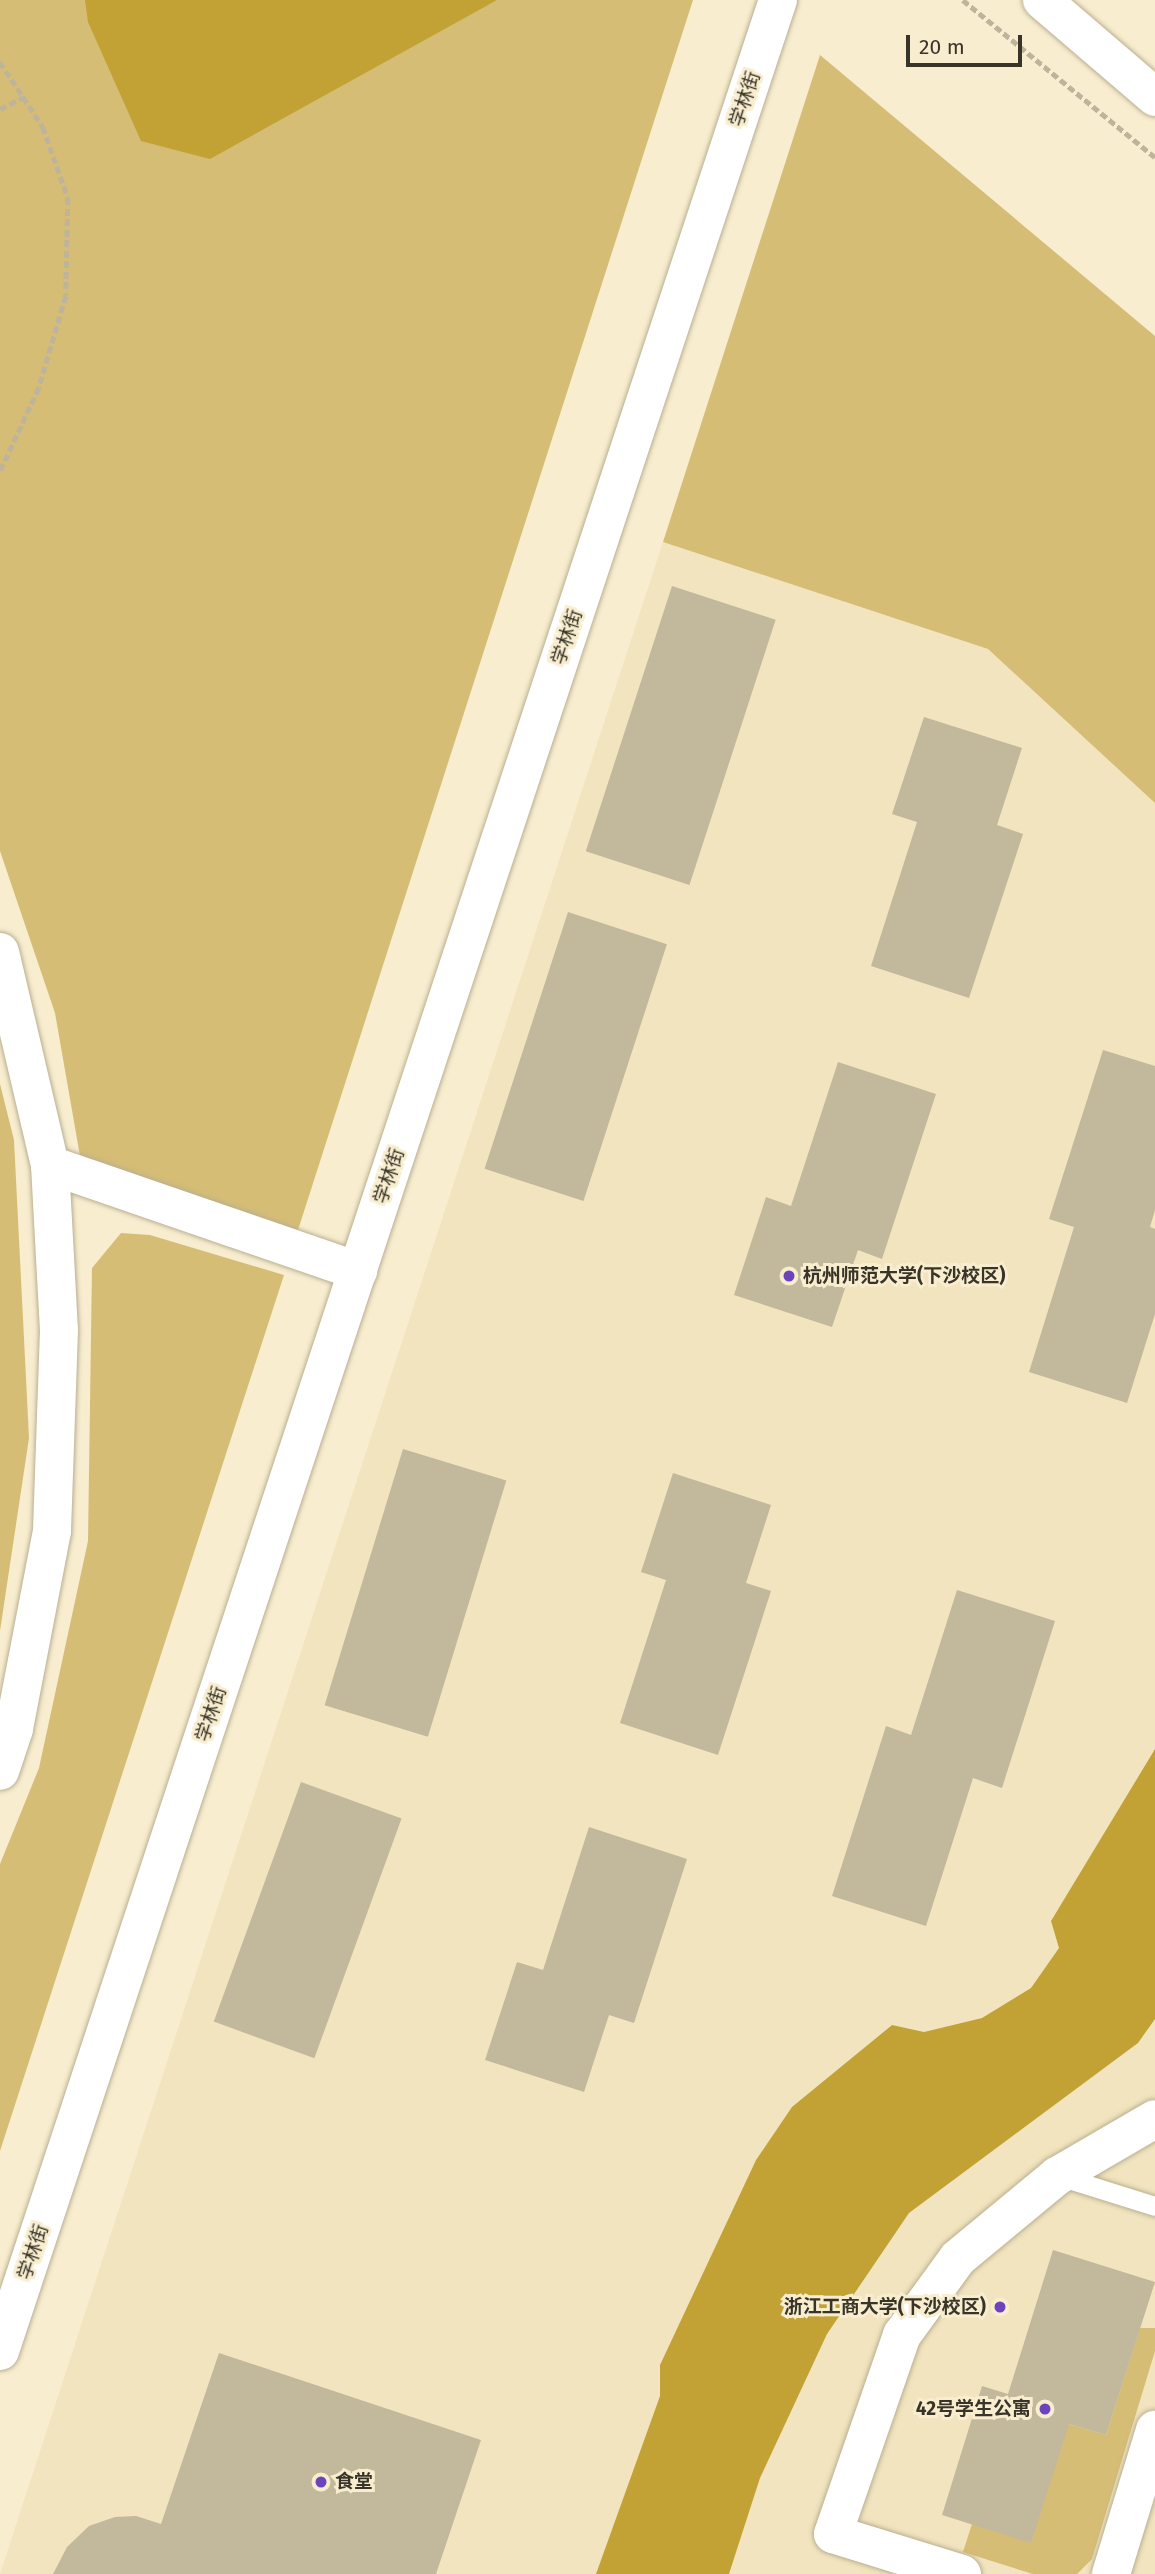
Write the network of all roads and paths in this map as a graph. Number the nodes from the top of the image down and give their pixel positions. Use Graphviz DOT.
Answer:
graph roads {
  1 [pos="778,0"];
  2 [pos="963,0"];
  3 [pos="1042,0"];
  4 [pos="0,62"];
  5 [pos="24,97"];
  6 [pos="1155,97"];
  7 [pos="0,109"];
  8 [pos="1155,157"];
  9 [pos="0,472"];
  10 [pos="0,952"];
  11 [pos="50,1165"];
  12 [pos="358,1271"];
  13 [pos="0,1771"];
  14 [pos="1155,2119"];
  15 [pos="1057,2176"];
  16 [pos="1155,2206"];
  17 [pos="0,2351"];
  18 [pos="1155,2430"];
  19 [pos="962,2574"];
  20 [pos="1111,2574"];
  1 -- 12 [label="main road, 学林街"];
  2 -- 8 [label="path"];
  3 -- 6 [label="main road"];
  4 -- 5 [label="path"];
  5 -- 7 [label="path"];
  5 -- 9 [label="path"];
  10 -- 11 [label="main road"];
  11 -- 12 [label="main road"];
  11 -- 13 [label="main road"];
  12 -- 17 [label="main road, 学林街"];
  14 -- 15 [label="main road"];
  15 -- 16 [label="lane"];
  15 -- 19 [label="main road"];
  18 -- 20 [label="main road"];
}
